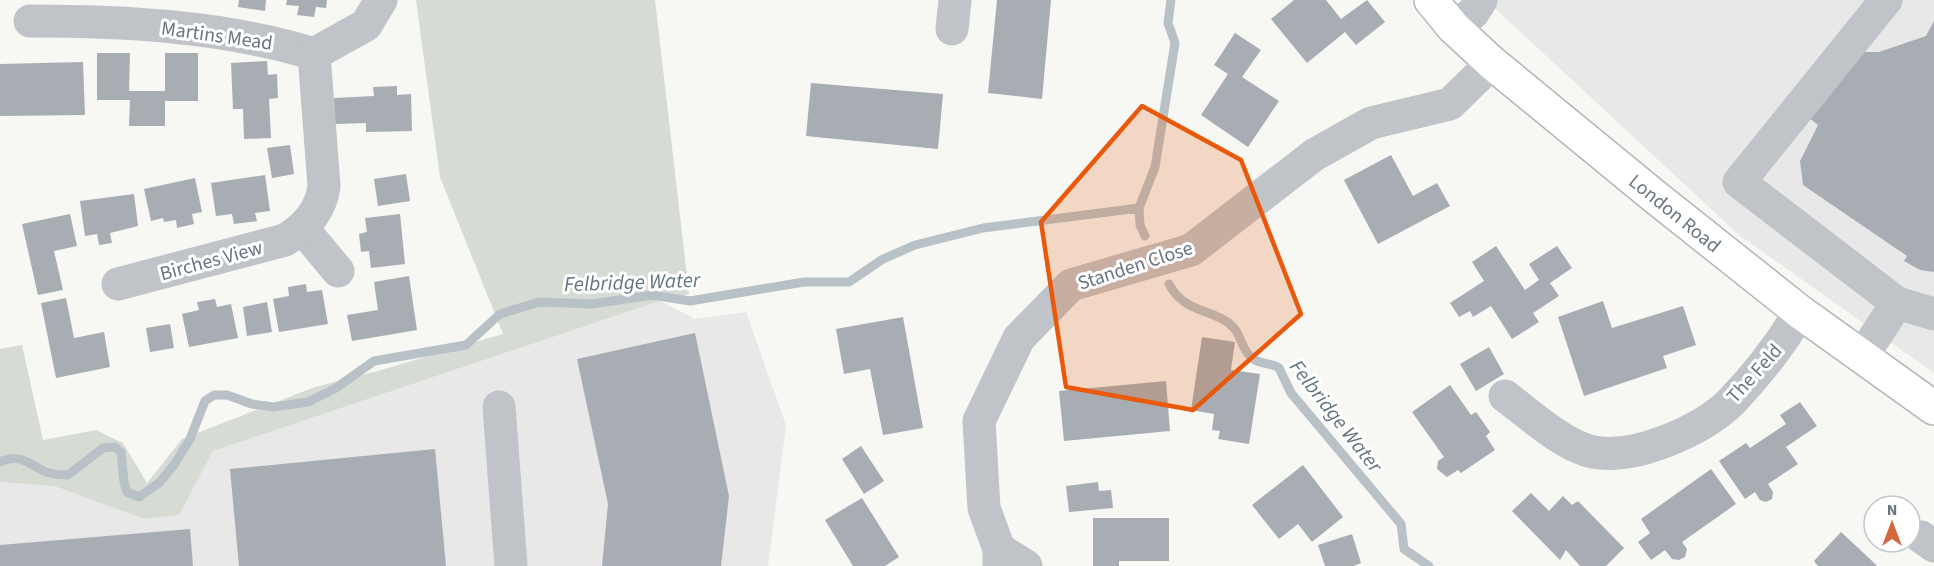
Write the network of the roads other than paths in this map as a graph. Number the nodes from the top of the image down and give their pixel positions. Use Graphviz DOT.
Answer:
graph roads {
  1 [pos="381,0"];
  2 [pos="1431,0"];
  3 [pos="1482,0"];
  4 [pos="1886,0"];
  5 [pos="70,10"];
  6 [pos="30,21"];
  7 [pos="1453,27"];
  8 [pos="314,54"];
  9 [pos="1492,63"];
  10 [pos="303,229"];
  11 [pos="338,271"];
  12 [pos="118,284"];
  13 [pos="1897,303"];
  14 [pos="1800,312"];
  15 [pos="1934,314"];
  16 [pos="1863,355"];
  17 [pos="1505,396"];
  18 [pos="499,407"];
  19 [pos="1934,408"];
  20 [pos="1008,560"];
  21 [pos="511,566"];
  1 -- 8 [label="street"];
  2 -- 7 [label="highway, London Road"];
  3 -- 7 [label="street"];
  4 -- 13 [label="street"];
  5 -- 6 [label="street, Martins Mead"];
  5 -- 8 [label="street, Martins Mead"];
  7 -- 9 [label="highway, London Road"];
  8 -- 10 [label="street, Birches View"];
  9 -- 14 [label="highway, London Road"];
  9 -- 20 [label="street, Standen Close"];
  10 -- 11 [label="street"];
  10 -- 12 [label="street, Birches View"];
  13 -- 15 [label="street"];
  13 -- 16 [label="street"];
  14 -- 16 [label="highway, London Road"];
  14 -- 17 [label="street, The Feld"];
  16 -- 19 [label="highway, London Road"];
  18 -- 21 [label="street"];
}
